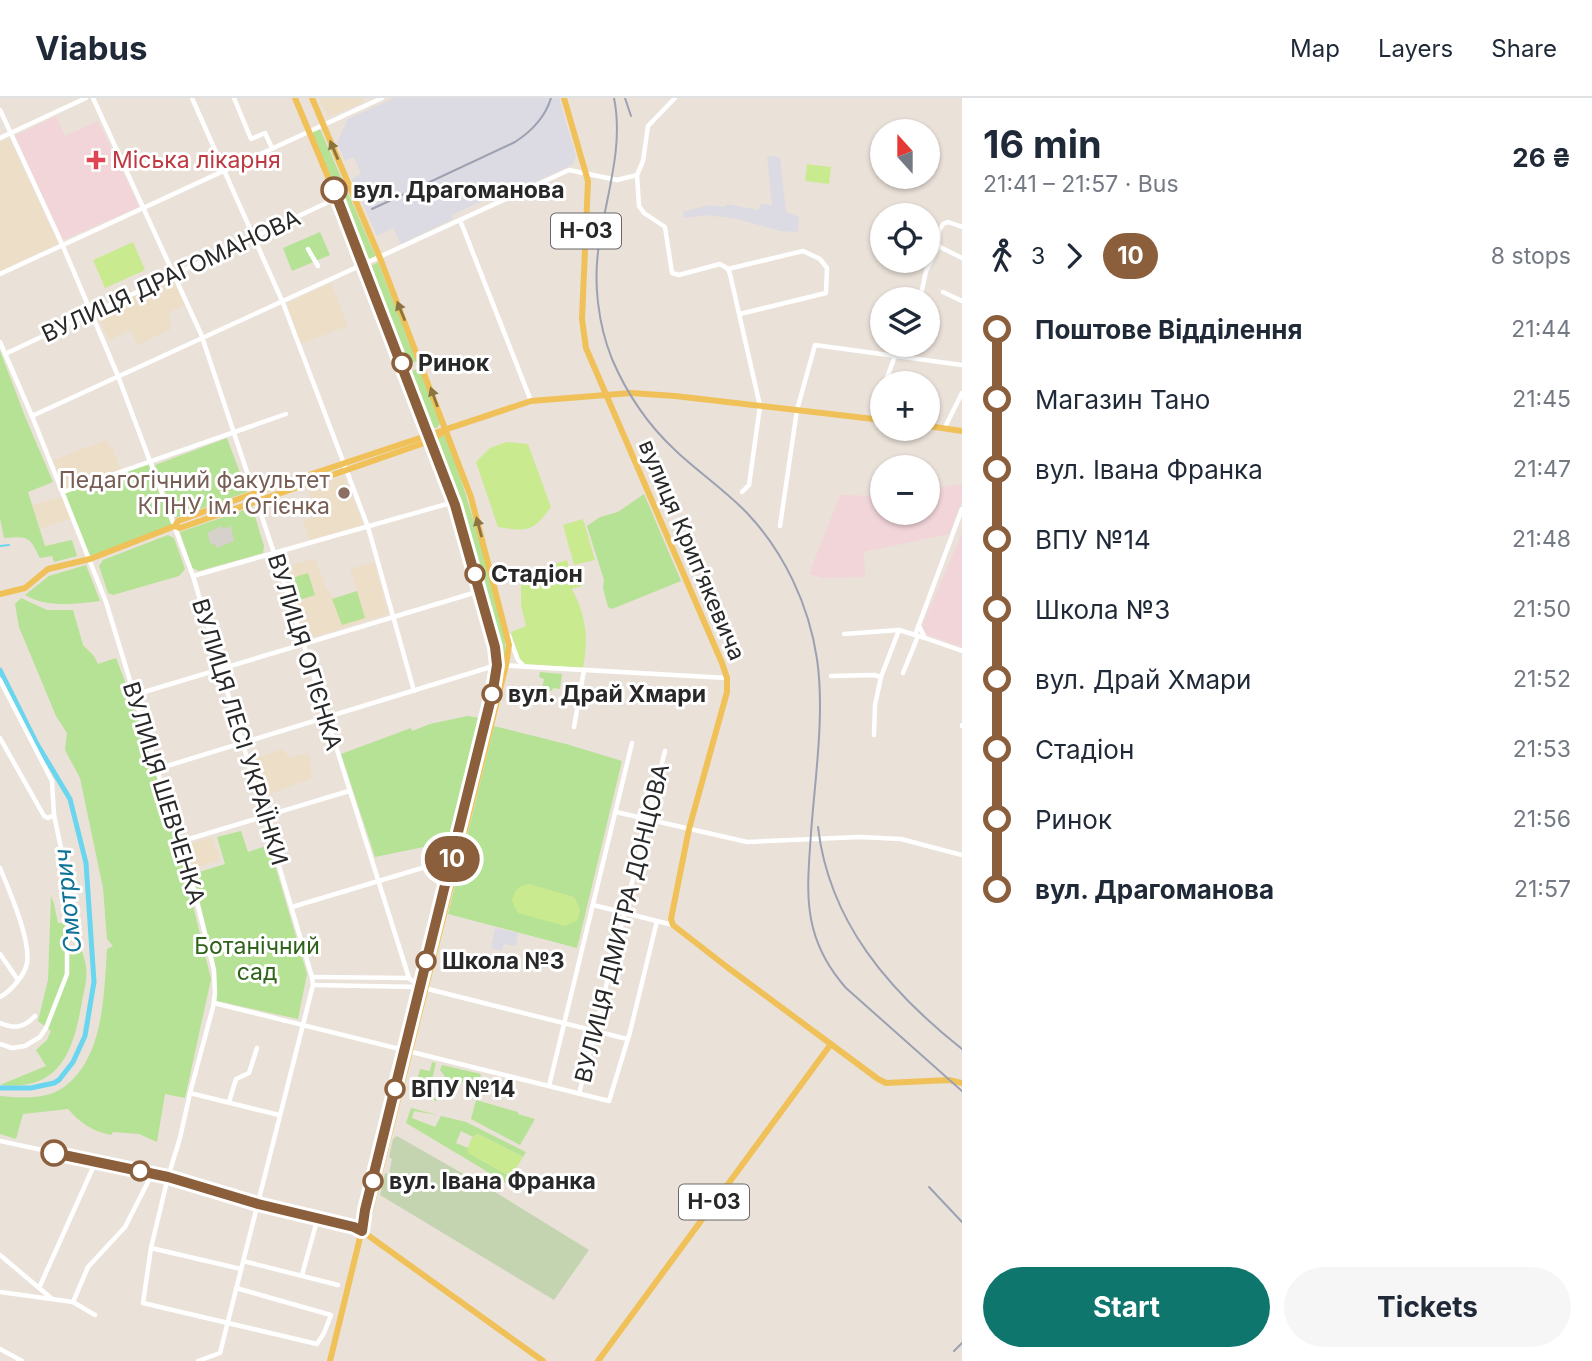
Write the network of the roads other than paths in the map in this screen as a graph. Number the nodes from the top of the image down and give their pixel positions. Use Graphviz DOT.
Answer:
graph roads {
  1 [pos="86,98"];
  2 [pos="93,98"];
  3 [pos="192,98"];
  4 [pos="234,98"];
  5 [pos="295,98"];
  6 [pos="312,98"];
  7 [pos="382,98"];
  8 [pos="564,98"];
  9 [pos="676,98"];
  10 [pos="0,110"];
  11 [pos="323,124"];
  12 [pos="309,131"];
  13 [pos="11,133"];
  14 [pos="0,138"];
  15 [pos="272,148"];
  16 [pos="224,171"];
  17 [pos="586,173"];
  18 [pos="637,175"];
  19 [pos="338,198"];
  20 [pos="143,208"];
  21 [pos="460,220"];
  22 [pos="962,227"];
  23 [pos="940,231"];
  24 [pos="255,238"];
  25 [pos="62,244"];
  26 [pos="940,247"];
  27 [pos="308,249"];
  28 [pos="380,258"];
  29 [pos="962,258"];
  30 [pos="364,265"];
  31 [pos="318,266"];
  32 [pos="728,269"];
  33 [pos="0,274"];
  34 [pos="175,275"];
  35 [pos="943,292"];
  36 [pos="962,301"];
  37 [pos="283,303"];
  38 [pos="91,312"];
  39 [pos="740,314"];
  40 [pos="203,339"];
  41 [pos="0,342"];
  42 [pos="870,353"];
  43 [pos="5,354"];
  44 [pos="902,357"];
  45 [pos="962,365"];
  46 [pos="118,376"];
  47 [pos="962,393"];
  48 [pos="605,395"];
  49 [pos="531,401"];
  50 [pos="760,406"];
  51 [pos="797,410"];
  52 [pos="286,414"];
  53 [pos="33,416"];
  54 [pos="870,418"];
  55 [pos="940,428"];
  56 [pos="944,429"];
  57 [pos="446,431"];
  58 [pos="962,431"];
  59 [pos="235,432"];
  60 [pos="430,437"];
  61 [pos="150,462"];
  62 [pos="345,467"];
  63 [pos="63,492"];
  64 [pos="742,492"];
  65 [pos="255,493"];
  66 [pos="258,502"];
  67 [pos="454,502"];
  68 [pos="962,509"];
  69 [pos="175,526"];
  70 [pos="780,526"];
  71 [pos="368,527"];
  72 [pos="274,552"];
  73 [pos="90,559"];
  74 [pos="193,576"];
  75 [pos="480,591"];
  76 [pos="0,594"];
  77 [pos="393,617"];
  78 [pos="503,621"];
  79 [pos="919,625"];
  80 [pos="899,630"];
  81 [pos="844,634"];
  82 [pos="916,635"];
  83 [pos="925,638"];
  84 [pos="303,643"];
  85 [pos="962,651"];
  86 [pos="497,665"];
  87 [pos="506,665"];
  88 [pos="524,666"];
  89 [pos="219,668"];
  90 [pos="584,670"];
  91 [pos="903,673"];
  92 [pos="831,676"];
  93 [pos="881,677"];
  94 [pos="727,678"];
  95 [pos="0,680"];
  96 [pos="414,691"];
  97 [pos="134,695"];
  98 [pos="326,718"];
  99 [pos="574,727"];
  100 [pos="874,735"];
  101 [pos="0,738"];
  102 [pos="241,743"];
  103 [pos="632,743"];
  104 [pos="665,751"];
  105 [pos="157,769"];
  106 [pos="349,791"];
  107 [pos="616,812"];
  108 [pos="54,815"];
  109 [pos="266,817"];
  110 [pos="649,819"];
  111 [pos="689,829"];
  112 [pos="179,842"];
  113 [pos="962,855"];
  114 [pos="452,859"];
  115 [pos="0,868"];
  116 [pos="377,880"];
  117 [pos="593,905"];
  118 [pos="292,907"];
  119 [pos="625,911"];
  120 [pos="657,920"];
  121 [pos="673,925"];
  122 [pos="0,954"];
  123 [pos="312,978"];
  124 [pos="409,978"];
  125 [pos="18,979"];
  126 [pos="313,985"];
  127 [pos="423,987"];
  128 [pos="1,994"];
  129 [pos="214,1003"];
  130 [pos="35,1016"];
  131 [pos="0,1023"];
  132 [pos="564,1023"];
  133 [pos="302,1027"];
  134 [pos="595,1031"];
  135 [pos="627,1039"];
  136 [pos="0,1044"];
  137 [pos="831,1044"];
  138 [pos="257,1048"];
  139 [pos="407,1052"];
  140 [pos="962,1083"];
  141 [pos="549,1086"];
  142 [pos="190,1093"];
  143 [pos="579,1094"];
  144 [pos="229,1102"];
  145 [pos="279,1115"];
  146 [pos="2,1141"];
  147 [pos="0,1147"];
  148 [pos="96,1161"];
  149 [pos="152,1174"];
  150 [pos="168,1177"];
  151 [pos="258,1204"];
  152 [pos="318,1217"];
  153 [pos="362,1231"];
  154 [pos="151,1248"];
  155 [pos="0,1255"];
  156 [pos="243,1261"];
  157 [pos="241,1269"];
  158 [pos="302,1275"];
  159 [pos="338,1285"];
  160 [pos="39,1288"];
  161 [pos="236,1288"];
  162 [pos="2,1293"];
  163 [pos="51,1299"];
  164 [pos="73,1302"];
  165 [pos="95,1315"];
  166 [pos="228,1323"];
  167 [pos="0,1349"];
  168 [pos="22,1361"];
  169 [pos="198,1361"];
  170 [pos="330,1361"];
  171 [pos="543,1361"];
  172 [pos="598,1361"];
  1 -- 13 [label="street"];
  2 -- 20 [label="street, ВУЛИЦЯ ОГІЄНКА"];
  3 -- 16 [label="street"];
  4 -- 15 [label="street"];
  5 -- 12 [label="main road"];
  6 -- 11 [label="main road"];
  7 -- 11 [label="street"];
  8 -- 17 [label="main road, Н-03"];
  9 -- 18 [label="street"];
  10 -- 13 [label="street, ВУЛИЦЯ ЛЕСІ УКРАЇНКИ"];
  11 -- 12 [label="street"];
  28 -- 11 [label="main road, one-way"];
  12 -- 15 [label="street"];
  12 -- 19 [label="main road"];
  13 -- 14 [label="street"];
  13 -- 25 [label="street, ВУЛИЦЯ ЛЕСІ УКРАЇНКИ"];
  15 -- 16 [label="street"];
  16 -- 20 [label="street"];
  16 -- 24 [label="street"];
  17 -- 18 [label="street"];
  17 -- 21 [label="street"];
  17 -- 48 [label="main road, Н-03"];
  18 -- 32 [label="street"];
  19 -- 24 [label="street, ВУЛИЦЯ ДРАГОМАНОВА"];
  19 -- 30 [label="main road"];
  20 -- 25 [label="street"];
  20 -- 34 [label="street, ВУЛИЦЯ ОГІЄНКА"];
  21 -- 28 [label="street"];
  21 -- 49 [label="street"];
  22 -- 23 [label="street"];
  24 -- 34 [label="street, ВУЛИЦЯ ДРАГОМАНОВА"];
  24 -- 37 [label="street"];
  25 -- 33 [label="street"];
  25 -- 38 [label="street, ВУЛИЦЯ ЛЕСІ УКРАЇНКИ"];
  26 -- 29 [label="street"];
  27 -- 31 [label="street"];
  28 -- 30 [label="street"];
  57 -- 28 [label="main road, one-way"];
  30 -- 37 [label="street"];
  30 -- 60 [label="main road"];
  32 -- 39 [label="street"];
  32 -- 39 [label="street"];
  34 -- 38 [label="street, ВУЛИЦЯ ДРАГОМАНОВА"];
  34 -- 40 [label="street, ВУЛИЦЯ ОГІЄНКА"];
  35 -- 36 [label="street"];
  37 -- 40 [label="street"];
  37 -- 62 [label="street"];
  38 -- 43 [label="street, ВУЛИЦЯ ДРАГОМАНОВА"];
  38 -- 46 [label="street, ВУЛИЦЯ ЛЕСІ УКРАЇНКИ"];
  39 -- 50 [label="street"];
  40 -- 46 [label="street"];
  40 -- 59 [label="street, ВУЛИЦЯ ОГІЄНКА"];
  41 -- 43 [label="street, ВУЛИЦЯ ШЕВЧЕНКА"];
  42 -- 51 [label="street"];
  43 -- 53 [label="street, ВУЛИЦЯ ШЕВЧЕНКА"];
  44 -- 45 [label="street"];
  46 -- 53 [label="street"];
  46 -- 61 [label="street, ВУЛИЦЯ ЛЕСІ УКРАЇНКИ"];
  47 -- 56 [label="street"];
  48 -- 49 [label="main road"];
  48 -- 50 [label="main road"];
  48 -- 94 [label="main road, вулиця Крипʼякевича / Н-03"];
  49 -- 57 [label="main road"];
  50 -- 51 [label="main road"];
  50 -- 64 [label="street"];
  51 -- 54 [label="main road"];
  51 -- 70 [label="street"];
  52 -- 59 [label="street"];
  53 -- 63 [label="street, ВУЛИЦЯ ШЕВЧЕНКА"];
  55 -- 56 [label="main road"];
  56 -- 58 [label="main road"];
  57 -- 60 [label="main road"];
  78 -- 57 [label="main road, one-way"];
  59 -- 61 [label="street"];
  59 -- 65 [label="street, ВУЛИЦЯ ОГІЄНКА"];
  60 -- 62 [label="main road"];
  60 -- 67 [label="main road"];
  61 -- 63 [label="street"];
  61 -- 69 [label="street, ВУЛИЦЯ ЛЕСІ УКРАЇНКИ"];
  62 -- 65 [label="main road"];
  62 -- 66 [label="main road"];
  62 -- 71 [label="street"];
  63 -- 73 [label="street, ВУЛИЦЯ ШЕВЧЕНКА"];
  65 -- 66 [label="street, ВУЛИЦЯ ОГІЄНКА"];
  65 -- 69 [label="main road"];
  66 -- 69 [label="main road"];
  66 -- 72 [label="street, ВУЛИЦЯ ОГІЄНКА"];
  67 -- 71 [label="street"];
  67 -- 75 [label="main road"];
  68 -- 79 [label="street"];
  69 -- 73 [label="main road"];
  69 -- 74 [label="street, ВУЛИЦЯ ЛЕСІ УКРАЇНКИ"];
  71 -- 72 [label="street"];
  71 -- 77 [label="street"];
  72 -- 74 [label="street"];
  72 -- 84 [label="street, ВУЛИЦЯ ОГІЄНКА"];
  73 -- 76 [label="main road"];
  73 -- 97 [label="street, ВУЛИЦЯ ШЕВЧЕНКА"];
  74 -- 89 [label="street, ВУЛИЦЯ ЛЕСІ УКРАЇНКИ"];
  75 -- 77 [label="street"];
  75 -- 86 [label="main road"];
  77 -- 84 [label="street"];
  77 -- 96 [label="street"];
  78 -- 87 [label="main road"];
  78 -- 88 [label="street"];
  79 -- 82 [label="street"];
  79 -- 83 [label="street"];
  80 -- 81 [label="street"];
  80 -- 82 [label="street"];
  80 -- 93 [label="street"];
  82 -- 83 [label="street"];
  82 -- 91 [label="street"];
  83 -- 85 [label="street"];
  84 -- 89 [label="street"];
  84 -- 98 [label="street, ВУЛИЦЯ ОГІЄНКА"];
  86 -- 87 [label="street"];
  86 -- 96 [label="street"];
  86 -- 114 [label="main road"];
  87 -- 88 [label="street"];
  87 -- 127 [label="main road"];
  88 -- 90 [label="street"];
  89 -- 97 [label="street"];
  89 -- 102 [label="street, ВУЛИЦЯ ЛЕСІ УКРАЇНКИ"];
  90 -- 94 [label="street"];
  90 -- 99 [label="street"];
  92 -- 93 [label="street"];
  93 -- 100 [label="street"];
  94 -- 111 [label="main road, вулиця Крипʼякевича / Н-03"];
  95 -- 108 [label="street"];
  96 -- 98 [label="street"];
  97 -- 105 [label="street, ВУЛИЦЯ ШЕВЧЕНКА"];
  98 -- 102 [label="street"];
  98 -- 106 [label="street, ВУЛИЦЯ ОГІЄНКА"];
  101 -- 108 [label="street"];
  102 -- 105 [label="street"];
  102 -- 109 [label="street, ВУЛИЦЯ ЛЕСІ УКРАЇНКИ"];
  103 -- 107 [label="street"];
  104 -- 110 [label="street, ВУЛИЦЯ ДМИТРА ДОНЦОВА"];
  105 -- 112 [label="street, ВУЛИЦЯ ШЕВЧЕНКА"];
  106 -- 109 [label="street"];
  106 -- 116 [label="street, ВУЛИЦЯ ОГІЄНКА"];
  107 -- 110 [label="street"];
  107 -- 117 [label="street"];
  108 -- 136 [label="street"];
  109 -- 112 [label="street"];
  109 -- 118 [label="street, ВУЛИЦЯ ЛЕСІ УКРАЇНКИ"];
  110 -- 111 [label="street"];
  110 -- 119 [label="street, ВУЛИЦЯ ДМИТРА ДОНЦОВА"];
  111 -- 113 [label="street"];
  111 -- 121 [label="main road, вулиця Крипʼякевича / Н-03"];
  112 -- 129 [label="street, ВУЛИЦЯ ШЕВЧЕНКА"];
  114 -- 116 [label="street"];
  114 -- 127 [label="main road"];
  115 -- 125 [label="street"];
  116 -- 118 [label="street"];
  116 -- 124 [label="street, ВУЛИЦЯ ОГІЄНКА"];
  117 -- 119 [label="street"];
  117 -- 132 [label="street"];
  118 -- 123 [label="street, ВУЛИЦЯ ЛЕСІ УКРАЇНКИ"];
  119 -- 120 [label="street"];
  119 -- 134 [label="street, ВУЛИЦЯ ДМИТРА ДОНЦОВА"];
  120 -- 121 [label="street"];
  120 -- 135 [label="street"];
  121 -- 137 [label="main road"];
  122 -- 125 [label="street"];
  123 -- 124 [label="street"];
  123 -- 126 [label="street, ВУЛИЦЯ ЛЕСІ УКРАЇНКИ"];
  124 -- 127 [label="street"];
  125 -- 128 [label="street"];
  126 -- 127 [label="street"];
  126 -- 133 [label="street, ВУЛИЦЯ ЛЕСІ УКРАЇНКИ"];
  127 -- 132 [label="street"];
  127 -- 139 [label="main road"];
  129 -- 133 [label="street"];
  129 -- 142 [label="street, ВУЛИЦЯ ШЕВЧЕНКА"];
  130 -- 131 [label="street"];
  132 -- 134 [label="street"];
  132 -- 141 [label="street"];
  133 -- 139 [label="street"];
  133 -- 145 [label="street, ВУЛИЦЯ ЛЕСІ УКРАЇНКИ"];
  134 -- 135 [label="street"];
  134 -- 143 [label="street, ВУЛИЦЯ ДМИТРА ДОНЦОВА"];
  135 -- 143 [label="street"];
  137 -- 140 [label="main road"];
  137 -- 172 [label="main road, Н-03"];
  138 -- 144 [label="street"];
  139 -- 141 [label="street"];
  139 -- 153 [label="main road"];
  141 -- 143 [label="street"];
  142 -- 144 [label="street"];
  142 -- 150 [label="street, ВУЛИЦЯ ШЕВЧЕНКА"];
  144 -- 145 [label="street"];
  145 -- 151 [label="street, ВУЛИЦЯ ЛЕСІ УКРАЇНКИ"];
  146 -- 147 [label="street"];
  146 -- 148 [label="street"];
  148 -- 149 [label="street"];
  148 -- 160 [label="street"];
  149 -- 150 [label="street"];
  149 -- 164 [label="street"];
  150 -- 151 [label="street"];
  150 -- 154 [label="street, ВУЛИЦЯ ШЕВЧЕНКА"];
  151 -- 152 [label="street"];
  151 -- 156 [label="street, ВУЛИЦЯ ЛЕСІ УКРАЇНКИ"];
  152 -- 153 [label="street"];
  152 -- 158 [label="street"];
  153 -- 170 [label="main road"];
  153 -- 171 [label="main road"];
  154 -- 157 [label="street"];
  154 -- 166 [label="street, ВУЛИЦЯ ШЕВЧЕНКА"];
  155 -- 160 [label="street"];
  156 -- 157 [label="street, ВУЛИЦЯ ЛЕСІ УКРАЇНКИ"];
  156 -- 158 [label="street"];
  157 -- 161 [label="street, ВУЛИЦЯ ЛЕСІ УКРАЇНКИ"];
  158 -- 159 [label="street"];
  160 -- 163 [label="street"];
  161 -- 166 [label="street, ВУЛИЦЯ ЛЕСІ УКРАЇНКИ"];
  161 -- 166 [label="street"];
  162 -- 163 [label="street"];
  163 -- 164 [label="street"];
  164 -- 165 [label="street"];
  166 -- 169 [label="street, ВУЛИЦЯ ЛЕСІ УКРАЇНКИ"];
  167 -- 168 [label="street"];
}
